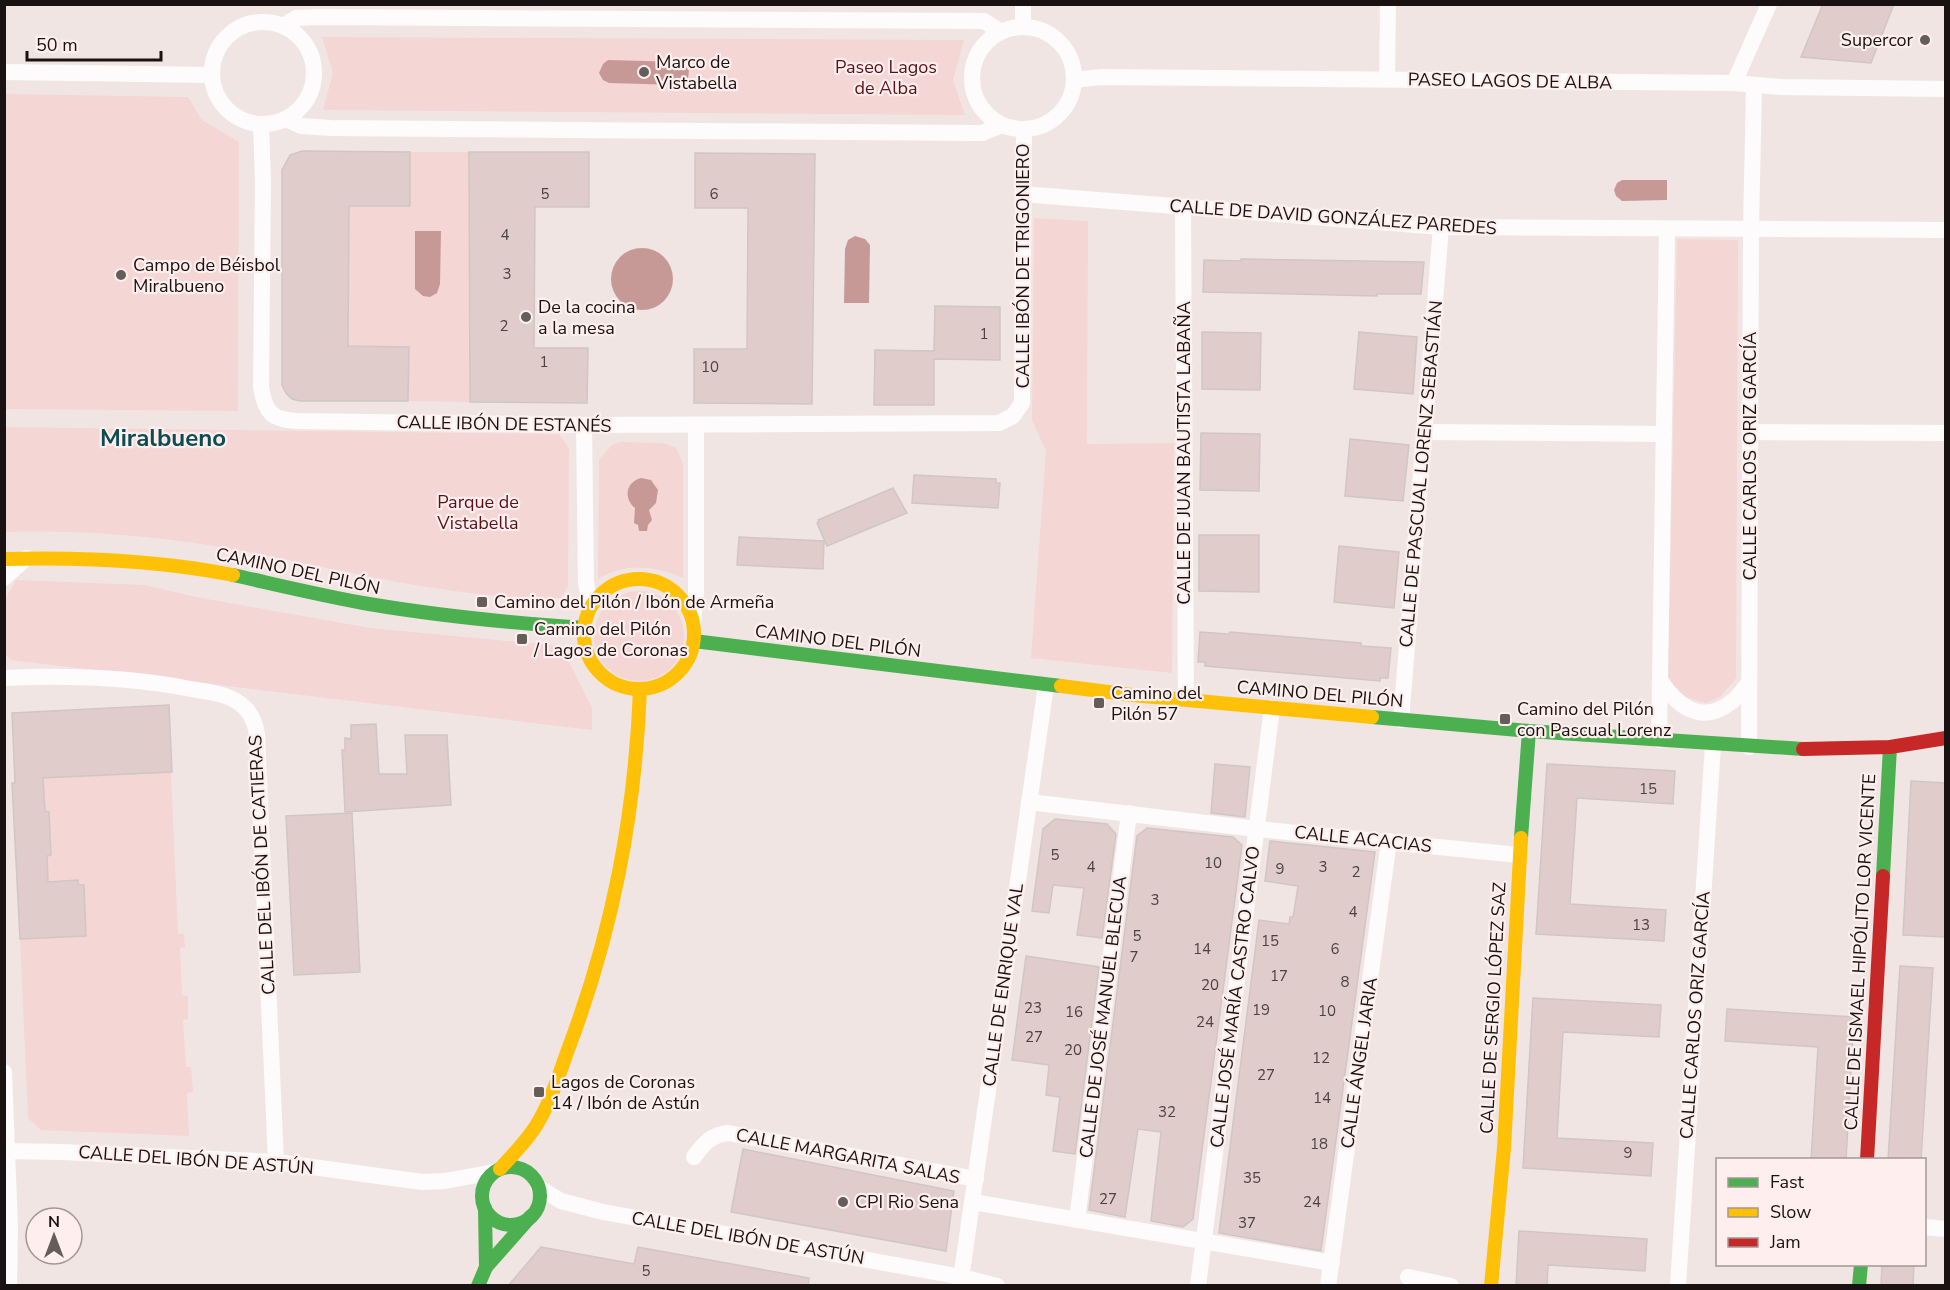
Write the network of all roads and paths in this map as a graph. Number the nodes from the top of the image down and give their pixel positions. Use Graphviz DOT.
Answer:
graph roads {
  1 [pos="261,4"];
  2 [pos="1023,4"];
  3 [pos="1388,4"];
  4 [pos="1769,4"];
  5 [pos="647,12"];
  6 [pos="261,22"];
  7 [pos="283,26"];
  8 [pos="1023,27"];
  9 [pos="1001,32"];
  10 [pos="4,72"];
  11 [pos="211,75"];
  12 [pos="1074,80"];
  13 [pos="1387,80"];
  14 [pos="1734,83"];
  15 [pos="1754,85"];
  16 [pos="1946,89"];
  17 [pos="286,119"];
  18 [pos="261,124"];
  19 [pos="1002,125"];
  20 [pos="1024,129"];
  21 [pos="1022,194"];
  22 [pos="1183,208"];
  23 [pos="1441,227"];
  24 [pos="1667,230"];
  25 [pos="1751,230"];
  26 [pos="1946,230"];
  27 [pos="1022,403"];
  28 [pos="584,425"];
  29 [pos="696,425"];
  30 [pos="1424,432"];
  31 [pos="1750,432"];
  32 [pos="1946,433"];
  33 [pos="1664,434"];
  34 [pos="26,558"];
  35 [pos="4,559"];
  36 [pos="4,578"];
  37 [pos="591,607"];
  38 [pos="693,623"];
  39 [pos="584,628"];
  40 [pos="694,641"];
  41 [pos="4,678"];
  42 [pos="1660,680"];
  43 [pos="1749,682"];
  44 [pos="1046,685"];
  45 [pos="640,690"];
  46 [pos="1186,699"];
  47 [pos="1272,708"];
  48 [pos="1401,720"];
  49 [pos="1529,731"];
  50 [pos="1946,738"];
  51 [pos="1659,740"];
  52 [pos="1713,745"];
  53 [pos="1749,747"];
  54 [pos="1890,747"];
  55 [pos="1029,802"];
  56 [pos="1129,813"];
  57 [pos="1257,829"];
  58 [pos="1389,841"];
  59 [pos="1519,855"];
  60 [pos="4,1072"];
  61 [pos="537,1127"];
  62 [pos="7,1151"];
  63 [pos="694,1157"];
  64 [pos="1867,1158"];
  65 [pos="276,1162"];
  66 [pos="497,1171"];
  67 [pos="976,1179"];
  68 [pos="538,1185"];
  69 [pos="973,1202"];
  70 [pos="485,1208"];
  71 [pos="531,1216"];
  72 [pos="1077,1220"];
  73 [pos="1926,1227"];
  74 [pos="1946,1230"];
  75 [pos="1204,1241"];
  76 [pos="1332,1263"];
  77 [pos="1861,1266"];
  78 [pos="486,1268"];
  79 [pos="1408,1277"];
  80 [pos="961,1281"];
  81 [pos="9,1286"];
  82 [pos="478,1286"];
  83 [pos="997,1286"];
  84 [pos="1198,1286"];
  85 [pos="1328,1286"];
  86 [pos="1451,1286"];
  87 [pos="1491,1286"];
  88 [pos="1678,1286"];
  89 [pos="1859,1286"];
  1 -- 6 [label="street"];
  2 -- 8 [label="street"];
  3 -- 13 [label="street"];
  4 -- 14 [label="street"];
  5 -- 7 [label="street"];
  5 -- 9 [label="street"];
  6 -- 7 [label="street"];
  6 -- 11 [label="street"];
  7 -- 17 [label="street"];
  8 -- 9 [label="street"];
  8 -- 12 [label="street"];
  9 -- 19 [label="street"];
  10 -- 11 [label="street"];
  11 -- 18 [label="street"];
  12 -- 13 [label="street, PASEO LAGOS DE ALBA"];
  12 -- 20 [label="street"];
  13 -- 14 [label="street, PASEO LAGOS DE ALBA"];
  14 -- 15 [label="street, PASEO LAGOS DE ALBA"];
  15 -- 16 [label="street, PASEO LAGOS DE ALBA"];
  15 -- 25 [label="street"];
  17 -- 18 [label="street"];
  17 -- 19 [label="street"];
  18 -- 28 [label="street, CALLE IBÓN DE ESTANÉS"];
  19 -- 20 [label="street"];
  20 -- 21 [label="street, CALLE IBÓN DE TRIGONIERO"];
  21 -- 22 [label="street, CALLE DE DAVID GONZÁLEZ PAREDES"];
  21 -- 27 [label="street, CALLE IBÓN DE TRIGONIERO"];
  22 -- 23 [label="street, CALLE DE DAVID GONZÁLEZ PAREDES"];
  22 -- 46 [label="street, CALLE DE JUAN BAUTISTA LABAÑA"];
  23 -- 24 [label="street, CALLE DE DAVID GONZÁLEZ PAREDES"];
  23 -- 30 [label="street, CALLE DE PASCUAL LORENZ SEBASTIÁN"];
  24 -- 25 [label="street, CALLE DE DAVID GONZÁLEZ PAREDES"];
  24 -- 33 [label="street"];
  25 -- 26 [label="street, CALLE DE DAVID GONZÁLEZ PAREDES"];
  25 -- 31 [label="street, CALLE CARLOS ORIZ GARCÍA"];
  27 -- 29 [label="street, CALLE IBÓN DE ESTANÉS"];
  28 -- 29 [label="street, CALLE IBÓN DE ESTANÉS"];
  28 -- 37 [label="street"];
  29 -- 38 [label="street"];
  30 -- 33 [label="street"];
  30 -- 48 [label="street, CALLE DE PASCUAL LORENZ SEBASTIÁN"];
  31 -- 32 [label="street"];
  31 -- 43 [label="street, CALLE CARLOS ORIZ GARCÍA"];
  33 -- 42 [label="street"];
  34 -- 35 [label="street, CAMINO DEL PILÓN"];
  34 -- 36 [label="street"];
  34 -- 39 [label="street, CAMINO DEL PILÓN"];
  37 -- 38 [label="street"];
  37 -- 39 [label="street"];
  38 -- 40 [label="street"];
  39 -- 45 [label="street"];
  40 -- 44 [label="street, CAMINO DEL PILÓN"];
  40 -- 45 [label="street"];
  41 -- 65 [label="street, CALLE DEL IBÓN DE CATIERAS"];
  42 -- 43 [label="street"];
  42 -- 51 [label="street"];
  43 -- 53 [label="street, CALLE CARLOS ORIZ GARCÍA"];
  44 -- 46 [label="street, CAMINO DEL PILÓN"];
  44 -- 55 [label="street, CALLE DE ENRIQUE VAL"];
  45 -- 61 [label="street"];
  46 -- 47 [label="street, CAMINO DEL PILÓN"];
  47 -- 48 [label="street, CAMINO DEL PILÓN"];
  47 -- 57 [label="street, CALLE JOSÉ MARÍA CASTRO CALVO"];
  48 -- 49 [label="street, CAMINO DEL PILÓN"];
  49 -- 51 [label="street, CAMINO DEL PILÓN"];
  49 -- 59 [label="street, CALLE DE SERGIO LÓPEZ SAZ"];
  50 -- 54 [label="street, CAMINO DEL PILÓN"];
  51 -- 52 [label="street, CAMINO DEL PILÓN"];
  52 -- 53 [label="street, CAMINO DEL PILÓN"];
  52 -- 88 [label="street, CALLE CARLOS ORIZ GARCÍA"];
  53 -- 54 [label="street, CAMINO DEL PILÓN"];
  54 -- 64 [label="street, CALLE DE ISMAEL HIPÓLITO LOR VICENTE"];
  55 -- 56 [label="street, CALLE ACACIAS"];
  55 -- 67 [label="street, CALLE DE ENRIQUE VAL"];
  56 -- 57 [label="street, CALLE ACACIAS"];
  56 -- 72 [label="street, CALLE DE JOSÉ MANUEL BLECUA"];
  57 -- 58 [label="street, CALLE ACACIAS"];
  57 -- 75 [label="street, CALLE JOSÉ MARÍA CASTRO CALVO"];
  58 -- 59 [label="street, CALLE ACACIAS"];
  58 -- 76 [label="street, CALLE ÁNGEL JARIA"];
  59 -- 87 [label="street, CALLE DE SERGIO LÓPEZ SAZ"];
  60 -- 62 [label="street"];
  61 -- 66 [label="street"];
  61 -- 68 [label="street"];
  62 -- 65 [label="street, CALLE DEL IBÓN DE ASTÚN"];
  62 -- 81 [label="street"];
  63 -- 67 [label="street, CALLE MARGARITA SALAS"];
  65 -- 66 [label="street, CALLE DEL IBÓN DE ASTÚN"];
  66 -- 68 [label="street"];
  66 -- 70 [label="street"];
  67 -- 69 [label="street, CALLE DE ENRIQUE VAL"];
  68 -- 71 [label="street"];
  68 -- 80 [label="street, CALLE DEL IBÓN DE ASTÚN"];
  69 -- 72 [label="street"];
  69 -- 80 [label="street, CALLE DE ENRIQUE VAL"];
  70 -- 71 [label="street"];
  70 -- 78 [label="street"];
  71 -- 78 [label="street"];
  72 -- 75 [label="street"];
  73 -- 74 [label="street"];
  75 -- 76 [label="street"];
  75 -- 84 [label="street, CALLE JOSÉ MARÍA CASTRO CALVO"];
  76 -- 85 [label="street, CALLE ÁNGEL JARIA"];
  77 -- 89 [label="street"];
  78 -- 82 [label="street"];
  79 -- 86 [label="street"];
  80 -- 83 [label="street, CALLE DEL IBÓN DE ASTÚN"];
}
